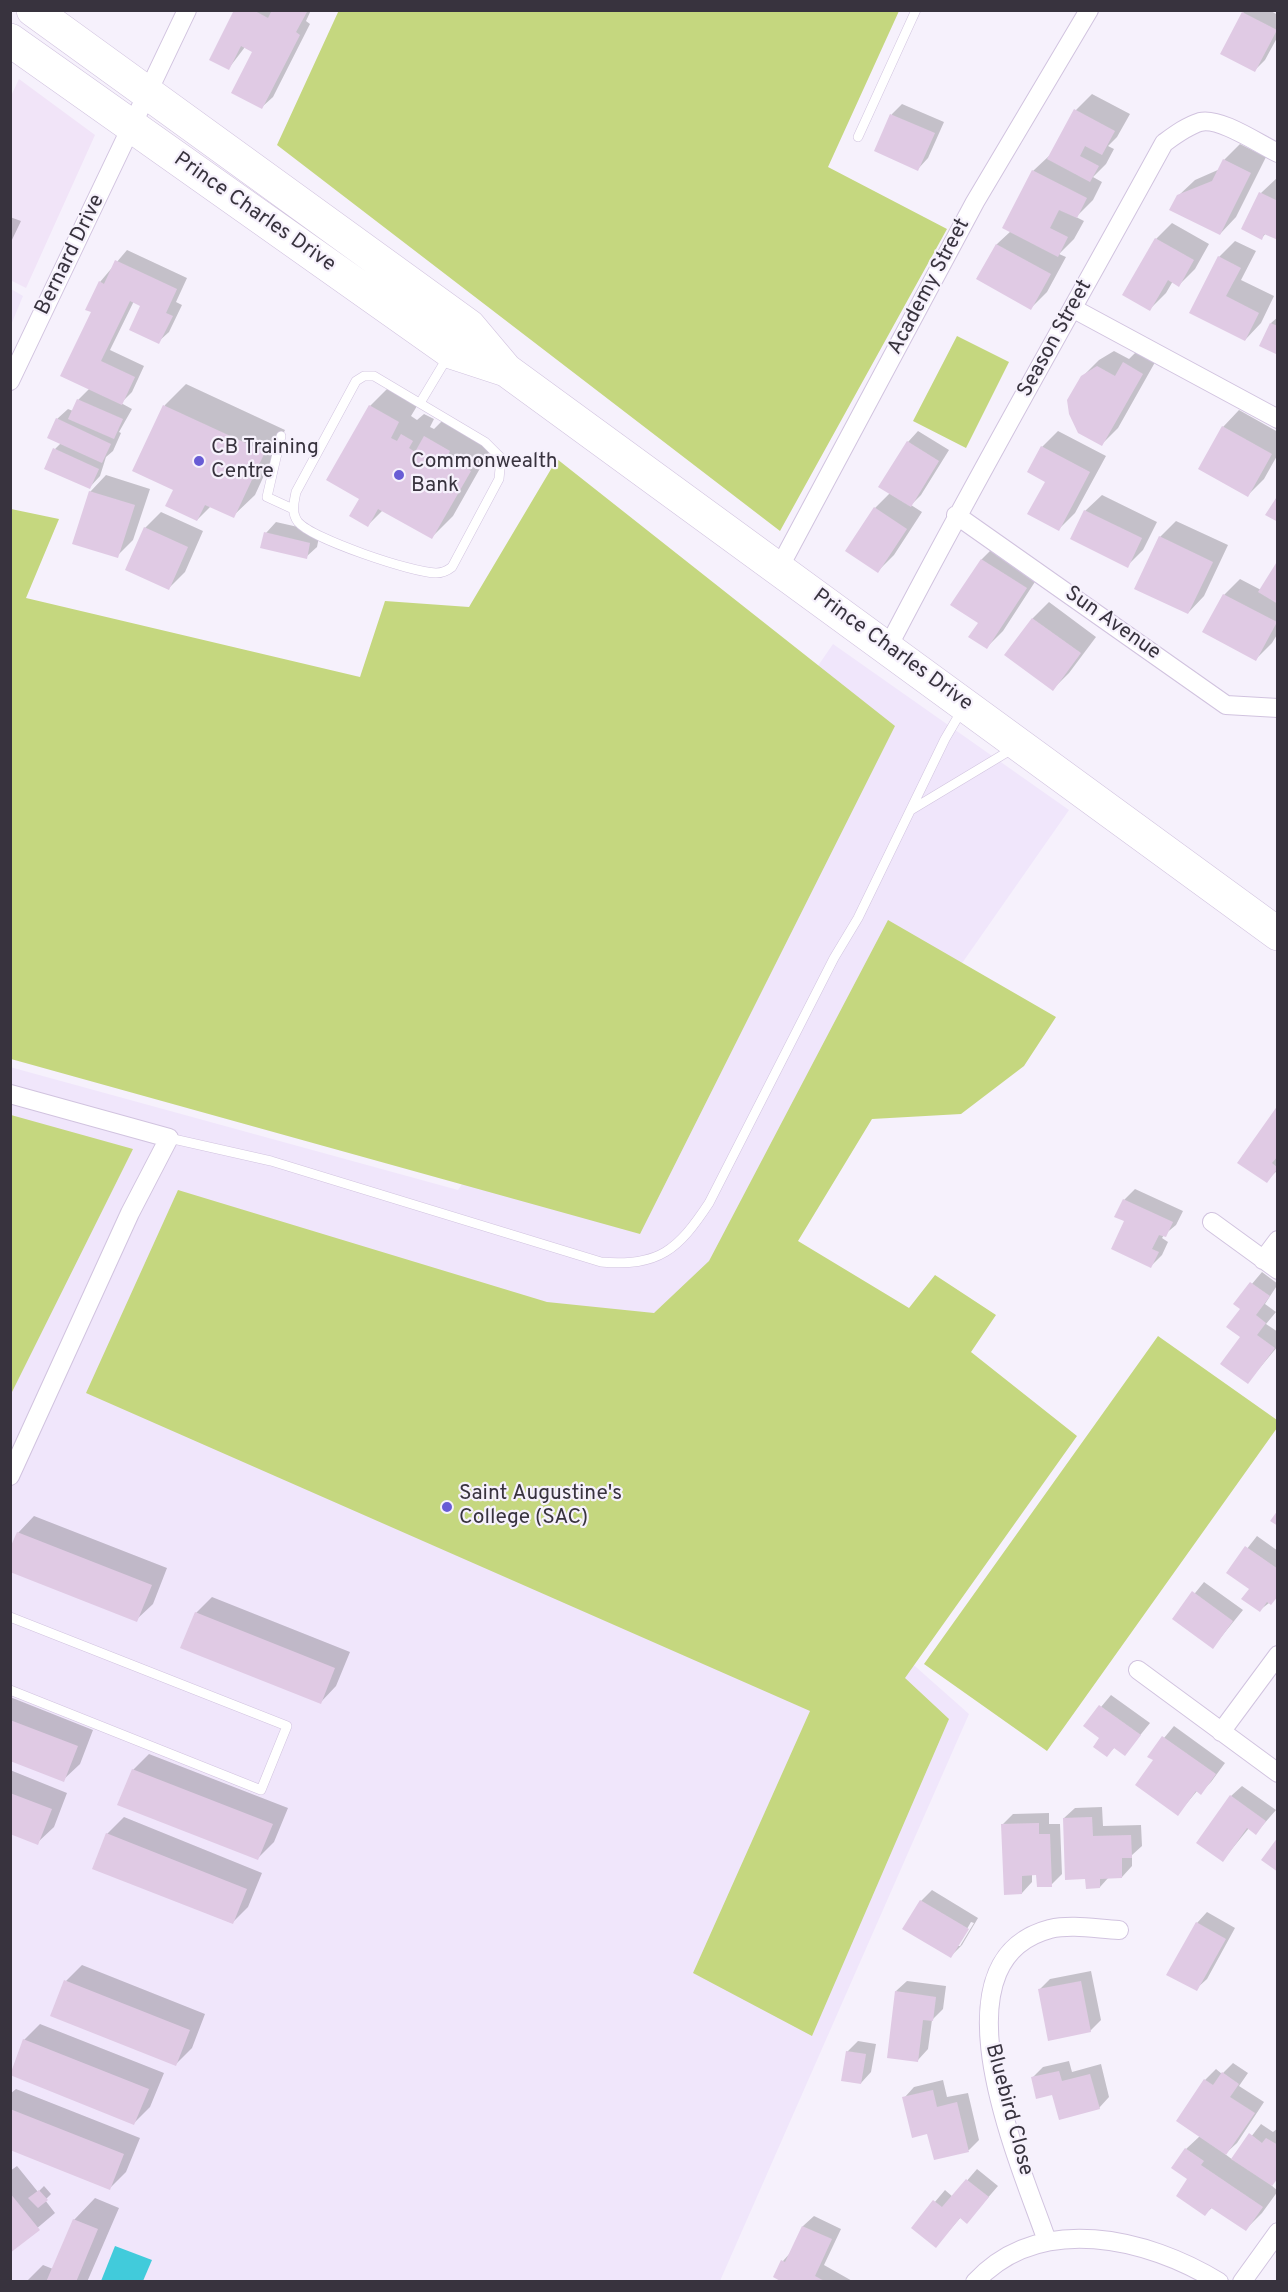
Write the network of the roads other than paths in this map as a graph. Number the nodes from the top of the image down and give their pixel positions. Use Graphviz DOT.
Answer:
graph roads {
  1 [pos="33,10"];
  2 [pos="187,10"];
  3 [pos="916,10"];
  4 [pos="1089,10"];
  5 [pos="10,40"];
  6 [pos="149,94"];
  7 [pos="133,128"];
  8 [pos="858,137"];
  9 [pos="1278,153"];
  10 [pos="1074,309"];
  11 [pos="460,339"];
  12 [pos="10,381"];
  13 [pos="420,403"];
  14 [pos="1278,419"];
  15 [pos="280,436"];
  16 [pos="293,509"];
  17 [pos="956,515"];
  18 [pos="779,568"];
  19 [pos="888,647"];
  20 [pos="965,705"];
  21 [pos="1278,708"];
  22 [pos="1020,745"];
  23 [pos="911,810"];
  24 [pos="1278,933"];
  25 [pos="10,1094"];
  26 [pos="170,1138"];
  27 [pos="1212,1222"];
  28 [pos="1278,1240"];
  29 [pos="1270,1265"];
  30 [pos="10,1476"];
  31 [pos="10,1617"];
  32 [pos="1278,1655"];
  33 [pos="1138,1670"];
  34 [pos="10,1690"];
  35 [pos="1221,1732"];
  36 [pos="1278,1773"];
  37 [pos="1119,1930"];
  38 [pos="1278,2232"];
  39 [pos="1047,2241"];
  40 [pos="975,2282"];
  41 [pos="1219,2282"];
  42 [pos="1242,2282"];
  1 -- 6 [label="highway, Prince Charles Drive"];
  2 -- 6 [label="street, Bernard Drive"];
  3 -- 8 [label="lane"];
  4 -- 18 [label="street, Academy Street"];
  5 -- 7 [label="highway, Prince Charles Drive"];
  6 -- 7 [label="street, Bernard Drive"];
  6 -- 11 [label="highway, Prince Charles Drive"];
  7 -- 11 [label="highway, Prince Charles Drive"];
  7 -- 12 [label="street, Bernard Drive"];
  9 -- 10 [label="street, Season Street"];
  10 -- 14 [label="street"];
  10 -- 17 [label="street, Season Street"];
  11 -- 13 [label="lane"];
  11 -- 18 [label="highway, Prince Charles Drive"];
  13 -- 16 [label="lane"];
  13 -- 16 [label="lane"];
  15 -- 16 [label="lane"];
  17 -- 19 [label="street, Season Street"];
  17 -- 21 [label="street, Sun Avenue"];
  18 -- 19 [label="highway, Prince Charles Drive"];
  19 -- 20 [label="highway, Prince Charles Drive"];
  20 -- 22 [label="highway, Prince Charles Drive"];
  20 -- 23 [label="lane"];
  22 -- 23 [label="lane"];
  22 -- 24 [label="highway, Prince Charles Drive"];
  23 -- 26 [label="lane"];
  25 -- 26 [label="street"];
  26 -- 30 [label="street"];
  27 -- 29 [label="street"];
  28 -- 29 [label="street"];
  31 -- 34 [label="lane"];
  32 -- 35 [label="street"];
  33 -- 35 [label="street"];
  35 -- 36 [label="street"];
  37 -- 39 [label="street, Bluebird Close"];
  38 -- 42 [label="street"];
  39 -- 40 [label="street"];
  39 -- 41 [label="street"];
}
